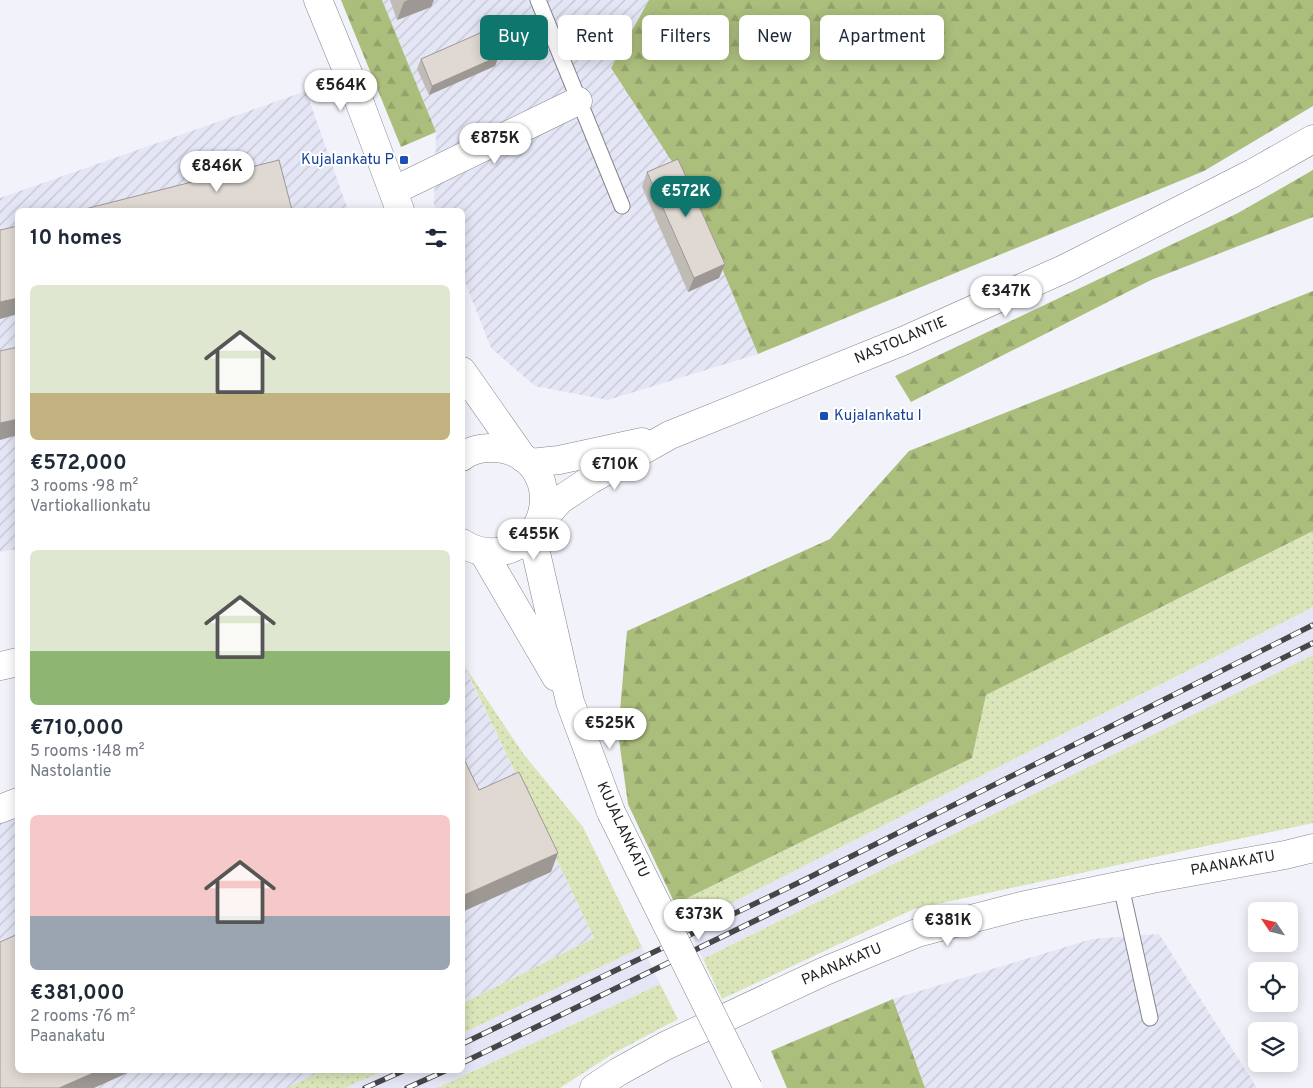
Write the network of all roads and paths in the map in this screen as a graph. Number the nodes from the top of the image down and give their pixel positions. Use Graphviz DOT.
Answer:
graph roads {
  1 [pos="318,0"];
  2 [pos="538,0"];
  3 [pos="578,101"];
  4 [pos="1313,139"];
  5 [pos="397,201"];
  6 [pos="622,206"];
  7 [pos="465,375"];
  8 [pos="670,435"];
  9 [pos="465,456"];
  10 [pos="526,460"];
  11 [pos="536,528"];
  12 [pos="473,548"];
  13 [pos="15,663"];
  14 [pos="0,666"];
  15 [pos="570,702"];
  16 [pos="15,803"];
  17 [pos="0,809"];
  18 [pos="1313,848"];
  19 [pos="1121,886"];
  20 [pos="1150,1018"];
  21 [pos="594,1088"];
  22 [pos="748,1088"];
  1 -- 5 [label="street"];
  2 -- 3 [label="lane"];
  3 -- 5 [label="street"];
  3 -- 6 [label="lane"];
  4 -- 8 [label="street, NASTOLANTIE"];
  7 -- 10 [label="street"];
  8 -- 10 [label="street, NASTOLANTIE"];
  8 -- 11 [label="street, NASTOLANTIE"];
  9 -- 10 [label="street"];
  10 -- 11 [label="street"];
  11 -- 12 [label="street, NASTOLANTIE"];
  11 -- 15 [label="street, KUJALANKATU"];
  12 -- 15 [label="street, KUJALANKATU"];
  13 -- 14 [label="street"];
  15 -- 22 [label="street, KUJALANKATU, bridge"];
  16 -- 17 [label="street"];
  18 -- 19 [label="street, PAANAKATU"];
  19 -- 20 [label="lane"];
  19 -- 21 [label="street, PAANAKATU"];
}
